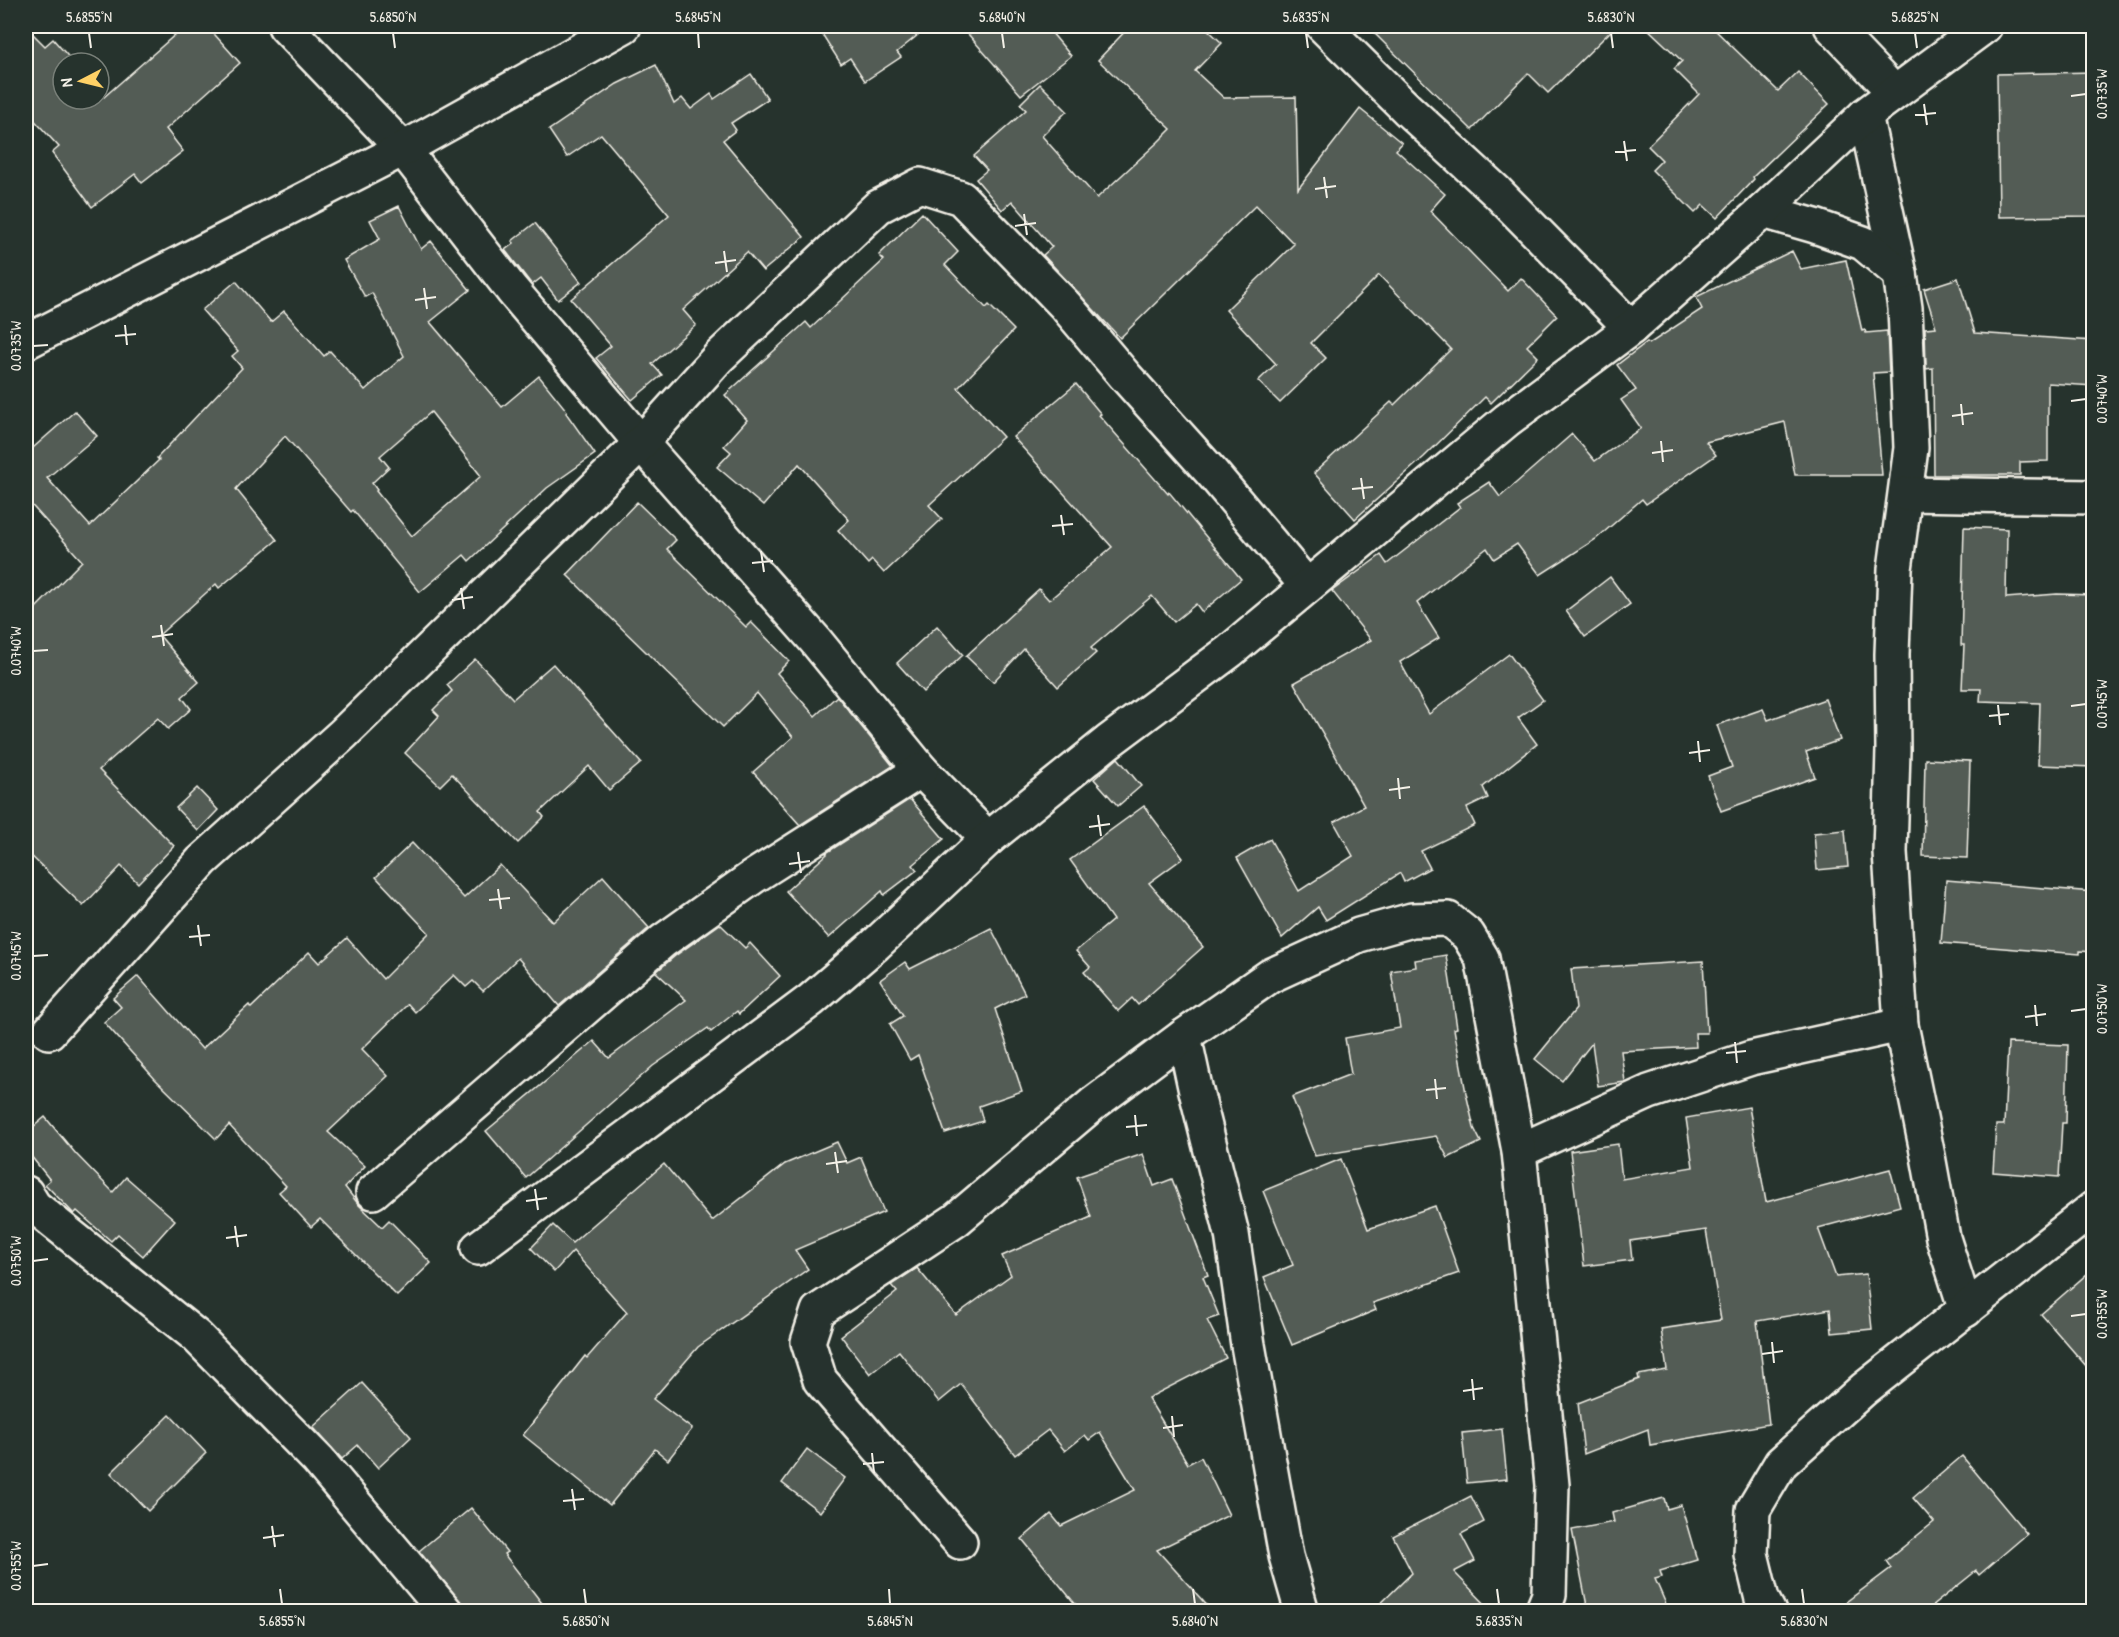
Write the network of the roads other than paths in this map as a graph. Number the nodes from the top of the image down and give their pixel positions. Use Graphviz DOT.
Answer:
graph roads {
  1 [pos="285,26"];
  2 [pos="624,26"];
  3 [pos="1323,26"];
  4 [pos="1831,26"];
  5 [pos="1985,26"];
  6 [pos="1894,92"];
  7 [pos="1865,115"];
  8 [pos="403,149"];
  9 [pos="1763,212"];
  10 [pos="1900,274"];
  11 [pos="1631,328"];
  12 [pos="26,342"];
  13 [pos="641,443"];
  14 [pos="1906,494"];
  15 [pos="2094,497"];
  16 [pos="1307,586"];
  17 [pos="921,770"];
  18 [pos="988,839"];
  19 [pos="1901,1025"];
  20 [pos="50,1032"];
  21 [pos="1184,1036"];
  22 [pos="1519,1151"];
  23 [pos="373,1191"];
  24 [pos="26,1192"];
  25 [pos="2094,1208"];
  26 [pos="478,1248"];
  27 [pos="1966,1310"];
  28 [pos="960,1542"];
  29 [pos="446,1611"];
  30 [pos="1302,1611"];
  31 [pos="1542,1611"];
  32 [pos="1769,1611"];
  1 -- 8 [label="street"];
  2 -- 8 [label="street"];
  3 -- 11 [label="street"];
  4 -- 6 [label="street"];
  5 -- 6 [label="street"];
  6 -- 7 [label="street"];
  7 -- 9 [label="street"];
  7 -- 10 [label="street"];
  8 -- 12 [label="street"];
  8 -- 13 [label="street"];
  9 -- 10 [label="street"];
  9 -- 11 [label="street"];
  10 -- 14 [label="street"];
  11 -- 16 [label="street"];
  13 -- 16 [label="street"];
  13 -- 17 [label="street"];
  13 -- 20 [label="street"];
  14 -- 15 [label="street"];
  14 -- 19 [label="street"];
  16 -- 18 [label="street"];
  17 -- 18 [label="street"];
  17 -- 23 [label="street"];
  18 -- 26 [label="street"];
  19 -- 22 [label="street"];
  19 -- 27 [label="street"];
  21 -- 22 [label="street"];
  21 -- 28 [label="street"];
  21 -- 30 [label="street"];
  22 -- 31 [label="street"];
  24 -- 29 [label="street"];
  25 -- 27 [label="street"];
  27 -- 32 [label="street"];
}
